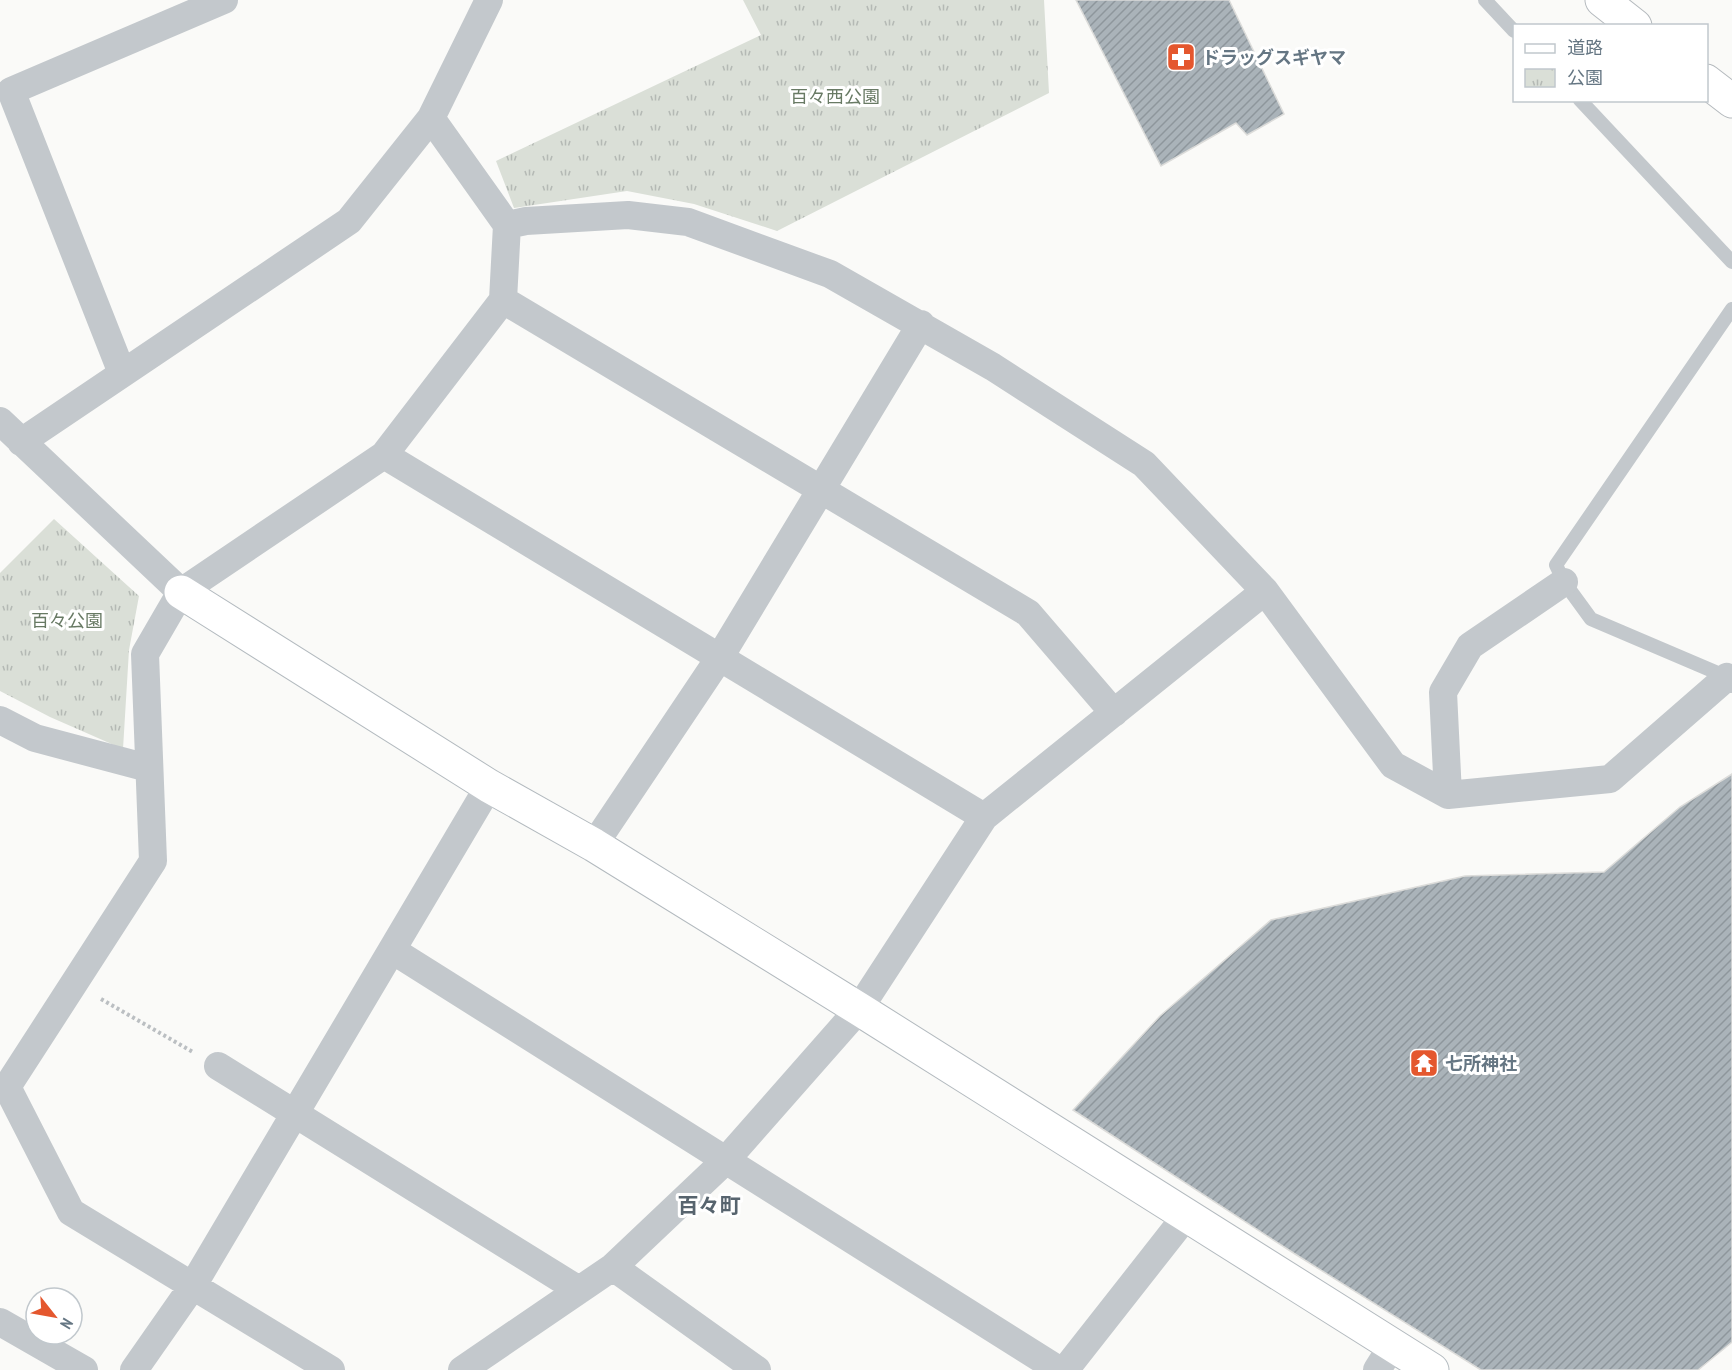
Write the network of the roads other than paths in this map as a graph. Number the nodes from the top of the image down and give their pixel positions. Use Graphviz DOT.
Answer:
graph roads {
  1 [pos="224,0"];
  2 [pos="489,0"];
  3 [pos="1485,0"];
  4 [pos="1602,0"];
  5 [pos="1632,24"];
  6 [pos="1513,29"];
  7 [pos="1708,82"];
  8 [pos="1732,100"];
  9 [pos="1582,102"];
  10 [pos="430,118"];
  11 [pos="507,225"];
  12 [pos="1732,262"];
  13 [pos="503,300"];
  14 [pos="1732,309"];
  15 [pos="921,324"];
  16 [pos="122,373"];
  17 [pos="0,421"];
  18 [pos="21,442"];
  19 [pos="384,455"];
  20 [pos="821,489"];
  21 [pos="1564,582"];
  22 [pos="1265,591"];
  23 [pos="181,592"];
  24 [pos="720,657"];
  25 [pos="1729,678"];
  26 [pos="1114,713"];
  27 [pos="0,720"];
  28 [pos="148,768"];
  29 [pos="489,786"];
  30 [pos="1448,795"];
  31 [pos="984,817"];
  32 [pos="594,845"];
  33 [pos="392,950"];
  34 [pos="859,1009"];
  35 [pos="218,1066"];
  36 [pos="296,1112"];
  37 [pos="726,1160"];
  38 [pos="1186,1215"];
  39 [pos="613,1267"];
  40 [pos="192,1287"];
  41 [pos="579,1290"];
  42 [pos="0,1322"];
  43 [pos="1385,1358"];
  44 [pos="84,1370"];
  45 [pos="134,1370"];
  46 [pos="331,1370"];
  47 [pos="462,1370"];
  48 [pos="757,1370"];
  49 [pos="1059,1370"];
  50 [pos="1065,1370"];
  51 [pos="1432,1370"];
  1 -- 16 [label="street"];
  2 -- 10 [label="street"];
  3 -- 6 [label="lane"];
  4 -- 5 [label="street"];
  7 -- 8 [label="street"];
  9 -- 12 [label="lane"];
  10 -- 11 [label="street"];
  10 -- 16 [label="street"];
  11 -- 13 [label="street"];
  11 -- 15 [label="street"];
  13 -- 19 [label="street"];
  13 -- 20 [label="street"];
  14 -- 21 [label="lane"];
  15 -- 20 [label="street"];
  15 -- 22 [label="street"];
  16 -- 18 [label="street"];
  17 -- 18 [label="street"];
  18 -- 23 [label="street"];
  19 -- 23 [label="street"];
  19 -- 24 [label="street"];
  20 -- 24 [label="street"];
  20 -- 26 [label="street"];
  21 -- 25 [label="lane"];
  21 -- 30 [label="street"];
  22 -- 26 [label="street"];
  22 -- 30 [label="street"];
  23 -- 28 [label="street"];
  23 -- 29 [label="street"];
  24 -- 31 [label="street"];
  24 -- 32 [label="street"];
  25 -- 30 [label="street"];
  26 -- 31 [label="street"];
  27 -- 28 [label="street"];
  28 -- 40 [label="street"];
  29 -- 32 [label="street"];
  29 -- 33 [label="street"];
  31 -- 34 [label="street"];
  32 -- 34 [label="street"];
  33 -- 36 [label="street"];
  33 -- 37 [label="street"];
  34 -- 37 [label="street"];
  34 -- 38 [label="street"];
  35 -- 36 [label="street"];
  36 -- 40 [label="street"];
  36 -- 41 [label="street"];
  37 -- 39 [label="street"];
  37 -- 49 [label="street"];
  38 -- 43 [label="street"];
  38 -- 50 [label="street"];
  39 -- 41 [label="street"];
  39 -- 48 [label="street"];
  40 -- 45 [label="street"];
  40 -- 46 [label="street"];
  41 -- 47 [label="street"];
  42 -- 44 [label="street"];
  43 -- 51 [label="street"];
}
